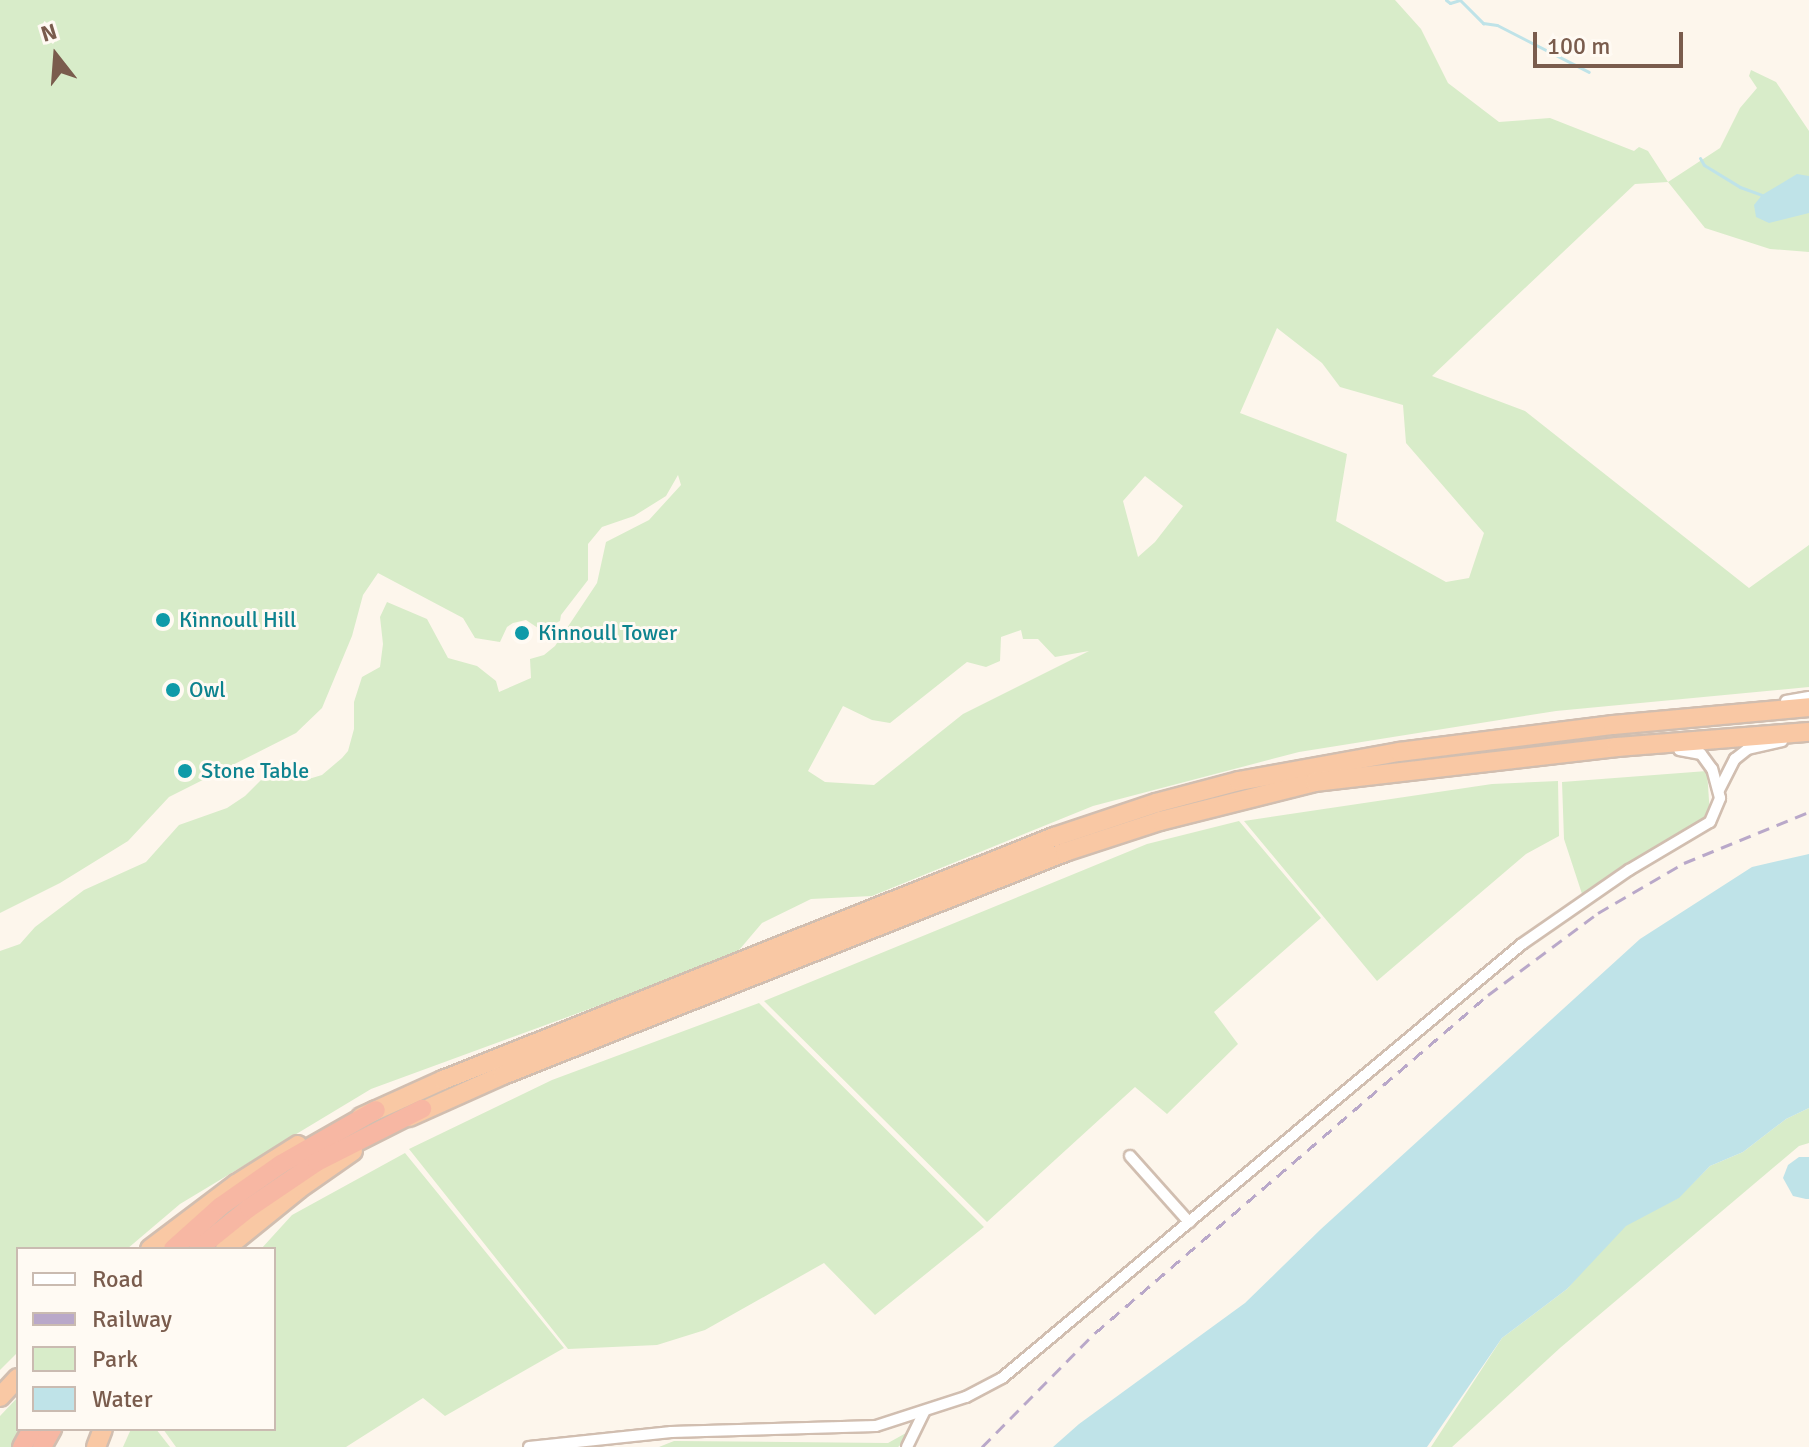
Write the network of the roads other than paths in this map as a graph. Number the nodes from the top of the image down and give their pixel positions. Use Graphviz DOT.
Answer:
graph roads {
  1 [pos="1809,697"];
  2 [pos="1809,707"];
  3 [pos="1706,716"];
  4 [pos="1809,733"];
  5 [pos="1617,747"];
  6 [pos="1719,790"];
  7 [pos="422,1109"];
  8 [pos="376,1110"];
  9 [pos="1130,1156"];
  10 [pos="1189,1222"];
  11 [pos="153,1247"];
  12 [pos="175,1247"];
  13 [pos="200,1247"];
  14 [pos="228,1247"];
  15 [pos="16,1380"];
  16 [pos="0,1397"];
  17 [pos="924,1412"];
  18 [pos="581,1444"];
  19 [pos="529,1447"];
  20 [pos="907,1447"];
  1 -- 3 [label="street"];
  2 -- 3 [label="highway"];
  3 -- 8 [label="highway"];
  4 -- 5 [label="highway"];
  4 -- 6 [label="street"];
  5 -- 6 [label="street"];
  5 -- 7 [label="highway"];
  6 -- 10 [label="street"];
  7 -- 13 [label="highway"];
  7 -- 14 [label="highway"];
  8 -- 11 [label="highway"];
  8 -- 12 [label="highway"];
  9 -- 10 [label="street"];
  10 -- 17 [label="street"];
  15 -- 16 [label="highway"];
  17 -- 18 [label="street"];
  17 -- 20 [label="street"];
  18 -- 19 [label="street"];
}
